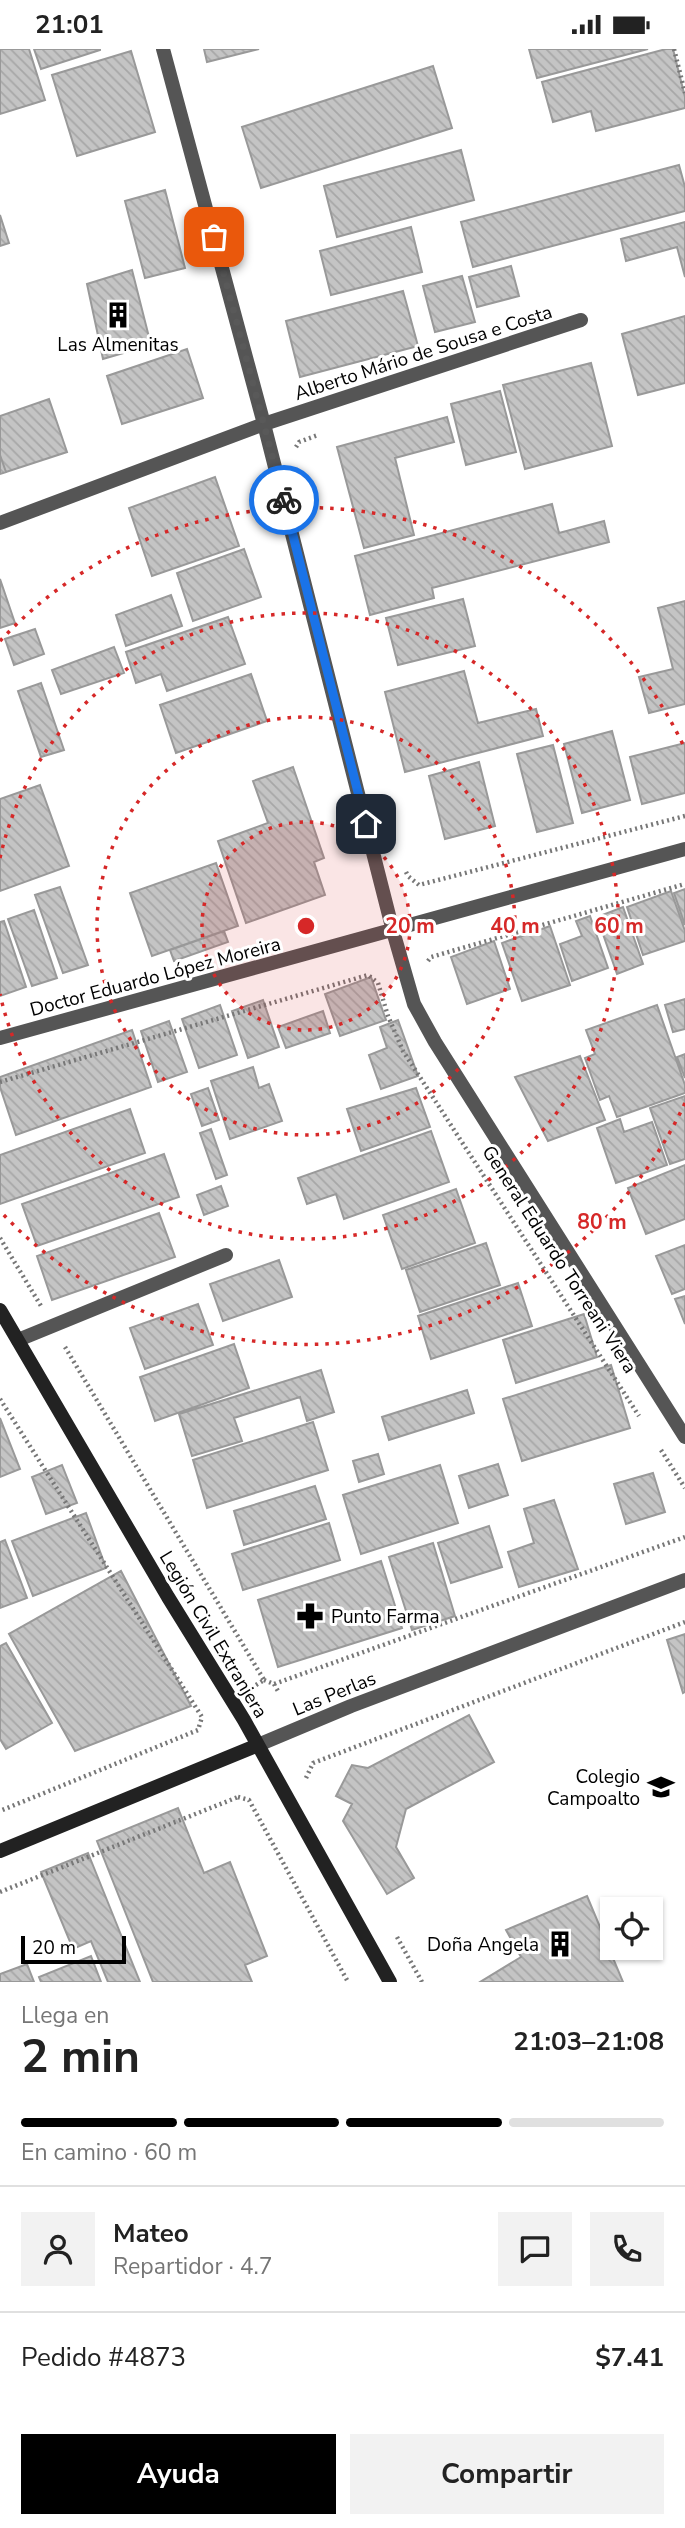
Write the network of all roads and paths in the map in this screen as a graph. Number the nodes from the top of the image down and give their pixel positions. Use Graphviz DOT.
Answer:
graph roads {
  1 [pos="163,49"];
  2 [pos="674,49"];
  3 [pos="685,93"];
  4 [pos="582,320"];
  5 [pos="264,424"];
  6 [pos="325,433"];
  7 [pos="295,450"];
  8 [pos="0,523"];
  9 [pos="685,817"];
  10 [pos="685,849"];
  11 [pos="404,863"];
  12 [pos="685,884"];
  13 [pos="393,930"];
  14 [pos="426,964"];
  15 [pos="378,983"];
  16 [pos="0,1038"];
  17 [pos="403,1051"];
  18 [pos="0,1082"];
  19 [pos="0,1238"];
  20 [pos="226,1255"];
  21 [pos="0,1310"];
  22 [pos="43,1310"];
  23 [pos="18,1340"];
  24 [pos="64,1345"];
  25 [pos="0,1399"];
  26 [pos="640,1419"];
  27 [pos="685,1437"];
  28 [pos="655,1442"];
  29 [pos="685,1488"];
  30 [pos="685,1537"];
  31 [pos="685,1580"];
  32 [pos="685,1622"];
  33 [pos="264,1680"];
  34 [pos="274,1684"];
  35 [pos="256,1685"];
  36 [pos="278,1691"];
  37 [pos="199,1727"];
  38 [pos="203,1738"];
  39 [pos="258,1745"];
  40 [pos="307,1752"];
  41 [pos="313,1763"];
  42 [pos="306,1778"];
  43 [pos="233,1790"];
  44 [pos="238,1797"];
  45 [pos="256,1797"];
  46 [pos="249,1800"];
  47 [pos="0,1811"];
  48 [pos="0,1851"];
  49 [pos="0,1892"];
  50 [pos="348,1982"];
  51 [pos="390,1982"];
  1 -- 5 [label="street, General Eduardo Torreani Viera"];
  2 -- 3 [label="path"];
  4 -- 5 [label="street, Alberto Mário de Sousa e Costa"];
  5 -- 8 [label="street, Alberto Mário de Sousa e Costa"];
  5 -- 13 [label="street, General Eduardo Torreani Viera"];
  6 -- 7 [label="path"];
  9 -- 11 [label="path"];
  10 -- 13 [label="street, Doctor Eduardo López Moreira"];
  12 -- 14 [label="path"];
  13 -- 16 [label="street, Doctor Eduardo López Moreira"];
  13 -- 27 [label="street, General Eduardo Torreani Viera"];
  15 -- 18 [label="path"];
  17 -- 26 [label="path, General Eduardo Torreani Viera"];
  19 -- 22 [label="path"];
  20 -- 23 [label="street"];
  21 -- 23 [label="street, Legión Civil Extranjera"];
  23 -- 39 [label="street, Legión Civil Extranjera"];
  24 -- 33 [label="path, Legión Civil Extranjera"];
  25 -- 37 [label="path"];
  28 -- 29 [label="path"];
  30 -- 34 [label="path, Las Perlas"];
  31 -- 39 [label="street, Las Perlas"];
  32 -- 41 [label="path"];
  33 -- 34 [label="path, Las Perlas"];
  33 -- 35 [label="path"];
  34 -- 36 [label="path"];
  37 -- 38 [label="path"];
  37 -- 47 [label="path"];
  39 -- 48 [label="street, Las Perlas"];
  39 -- 51 [label="street, Legión Civil Extranjera"];
  40 -- 41 [label="path"];
  41 -- 42 [label="path"];
  43 -- 44 [label="path"];
  44 -- 46 [label="path"];
  44 -- 49 [label="path"];
  45 -- 46 [label="path"];
  46 -- 50 [label="path"];
}
